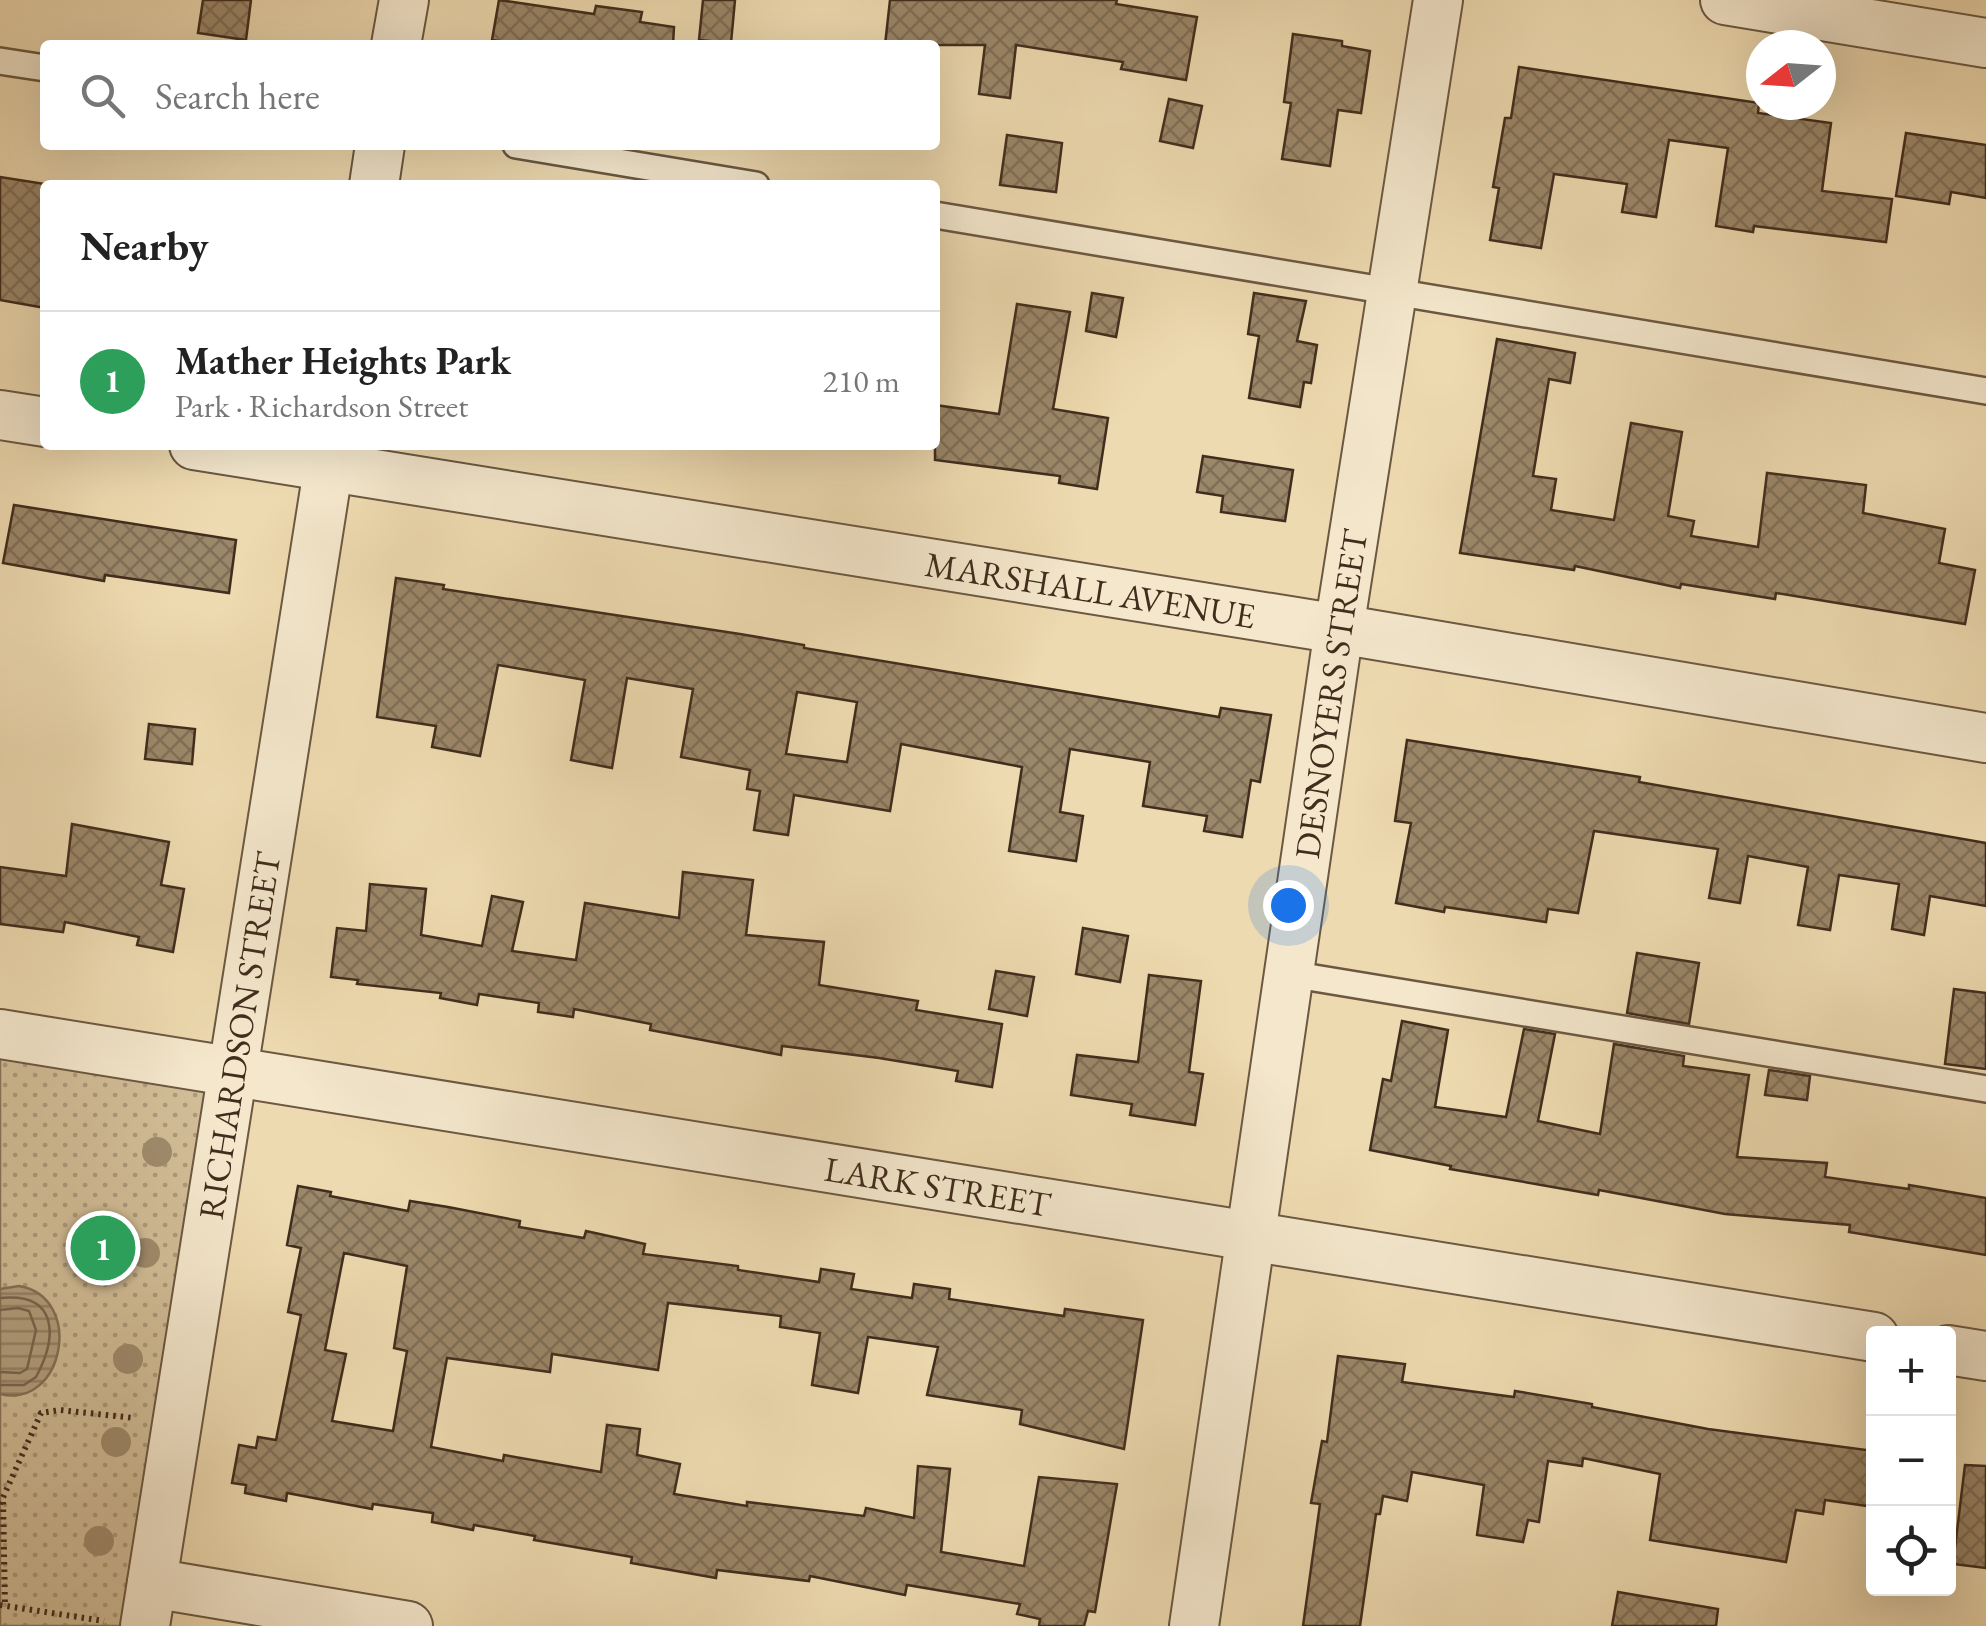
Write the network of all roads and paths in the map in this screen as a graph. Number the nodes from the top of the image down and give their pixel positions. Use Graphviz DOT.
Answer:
graph roads {
  1 [pos="404,0"];
  2 [pos="1438,0"];
  3 [pos="1725,0"];
  4 [pos="397,40"];
  5 [pos="1986,43"];
  6 [pos="0,61"];
  7 [pos="40,67"];
  8 [pos="379,150"];
  9 [pos="546,150"];
  10 [pos="375,180"];
  11 [pos="726,180"];
  12 [pos="940,216"];
  13 [pos="1393,291"];
  14 [pos="1986,392"];
  15 [pos="0,415"];
  16 [pos="40,421"];
  17 [pos="262,450"];
  18 [pos="331,455"];
  19 [pos="1339,629"];
  20 [pos="1986,738"];
  21 [pos="1290,974"];
  22 [pos="0,1034"];
  23 [pos="234,1073"];
  24 [pos="1986,1088"];
  25 [pos="1253,1235"];
  26 [pos="1866,1337"];
  27 [pos="1956,1351"];
  28 [pos="1986,1356"];
  29 [pos="178,1422"];
  30 [pos="2,1503"];
  31 [pos="3,1605"];
  32 [pos="138,1611"];
  33 [pos="408,1626"];
  34 [pos="1194,1626"];
  1 -- 4 [label="street"];
  2 -- 13 [label="street, DESNOYERS STREET"];
  3 -- 5 [label="street"];
  6 -- 7 [label="lane"];
  8 -- 10 [label="street"];
  9 -- 11 [label="lane"];
  12 -- 13 [label="lane"];
  13 -- 14 [label="lane"];
  13 -- 19 [label="street, DESNOYERS STREET"];
  15 -- 16 [label="street"];
  17 -- 18 [label="street, MARSHALL AVENUE"];
  18 -- 19 [label="street, MARSHALL AVENUE"];
  18 -- 23 [label="street, RICHARDSON STREET"];
  19 -- 20 [label="street, MARSHALL AVENUE"];
  19 -- 21 [label="street, DESNOYERS STREET"];
  21 -- 24 [label="lane"];
  21 -- 25 [label="street, DESNOYERS STREET"];
  22 -- 23 [label="street, LARK STREET"];
  23 -- 25 [label="street, LARK STREET"];
  23 -- 29 [label="street, RICHARDSON STREET"];
  25 -- 26 [label="street, LARK STREET"];
  25 -- 34 [label="street, DESNOYERS STREET"];
  27 -- 28 [label="street"];
  29 -- 30 [label="path"];
  29 -- 32 [label="street, RICHARDSON STREET"];
  30 -- 31 [label="path"];
  31 -- 32 [label="path"];
  32 -- 33 [label="street"];
}
